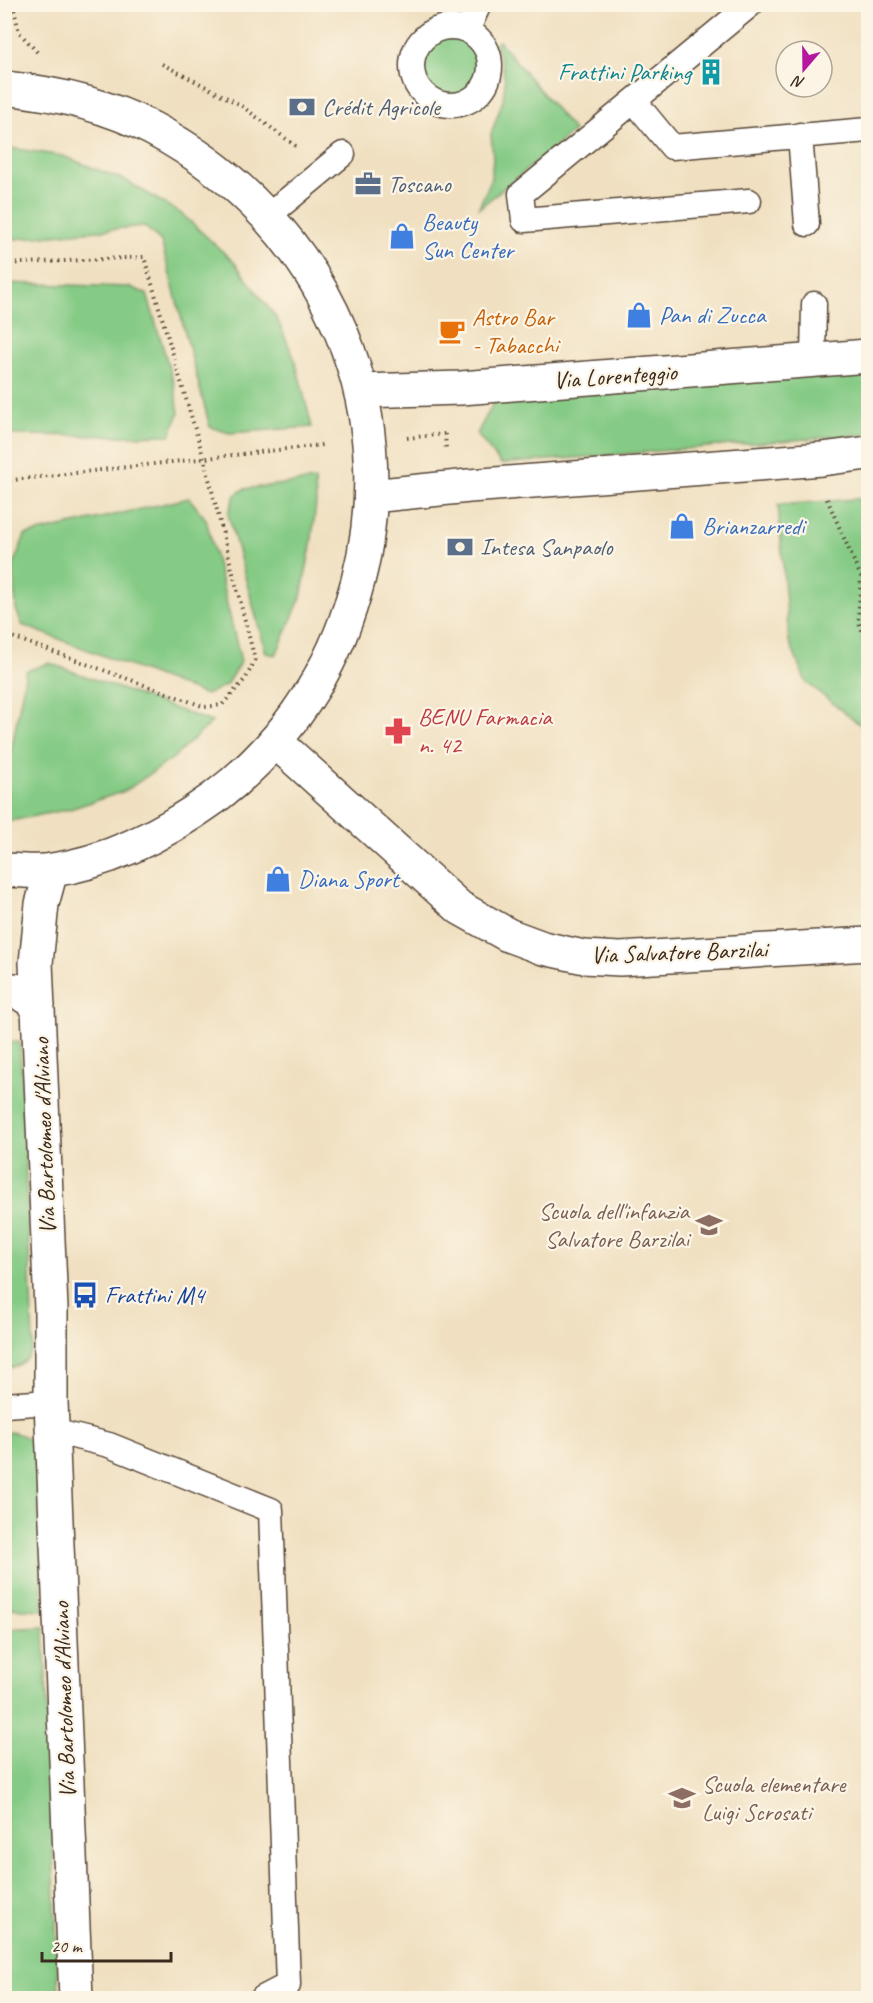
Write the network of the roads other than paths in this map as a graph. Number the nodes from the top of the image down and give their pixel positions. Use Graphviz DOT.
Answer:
graph roads {
  1 [pos="478,4"];
  2 [pos="751,4"];
  3 [pos="468,29"];
  4 [pos="4,88"];
  5 [pos="634,101"];
  6 [pos="868,130"];
  7 [pos="800,135"];
  8 [pos="343,154"];
  9 [pos="749,201"];
  10 [pos="268,216"];
  11 [pos="807,224"];
  12 [pos="814,304"];
  13 [pos="868,356"];
  14 [pos="813,360"];
  15 [pos="361,391"];
  16 [pos="868,453"];
  17 [pos="371,496"];
  18 [pos="275,741"];
  19 [pos="4,870"];
  20 [pos="51,871"];
  21 [pos="868,944"];
  22 [pos="4,990"];
  23 [pos="38,1005"];
  24 [pos="4,1405"];
  25 [pos="52,1417"];
  26 [pos="76,1998"];
  27 [pos="263,1998"];
  1 -- 3 [label="lane"];
  2 -- 5 [label="lane"];
  3 -- 3 [label="lane"];
  4 -- 10 [label="main road"];
  5 -- 7 [label="lane"];
  5 -- 9 [label="lane"];
  6 -- 7 [label="lane"];
  7 -- 11 [label="lane"];
  8 -- 10 [label="lane"];
  10 -- 15 [label="main road"];
  12 -- 14 [label="lane"];
  13 -- 14 [label="main road, Via Lorenteggio"];
  14 -- 15 [label="main road, Via Lorenteggio"];
  15 -- 17 [label="main road"];
  16 -- 17 [label="main road"];
  17 -- 18 [label="main road"];
  18 -- 20 [label="main road"];
  18 -- 21 [label="main road, Via Salvatore Barzilai"];
  19 -- 20 [label="main road"];
  20 -- 23 [label="main road, Via Bartolomeo d'Alviano"];
  22 -- 23 [label="main road"];
  23 -- 25 [label="main road, Via Bartolomeo d'Alviano"];
  24 -- 25 [label="lane"];
  25 -- 26 [label="main road, Via Bartolomeo d'Alviano"];
  25 -- 27 [label="lane"];
}
